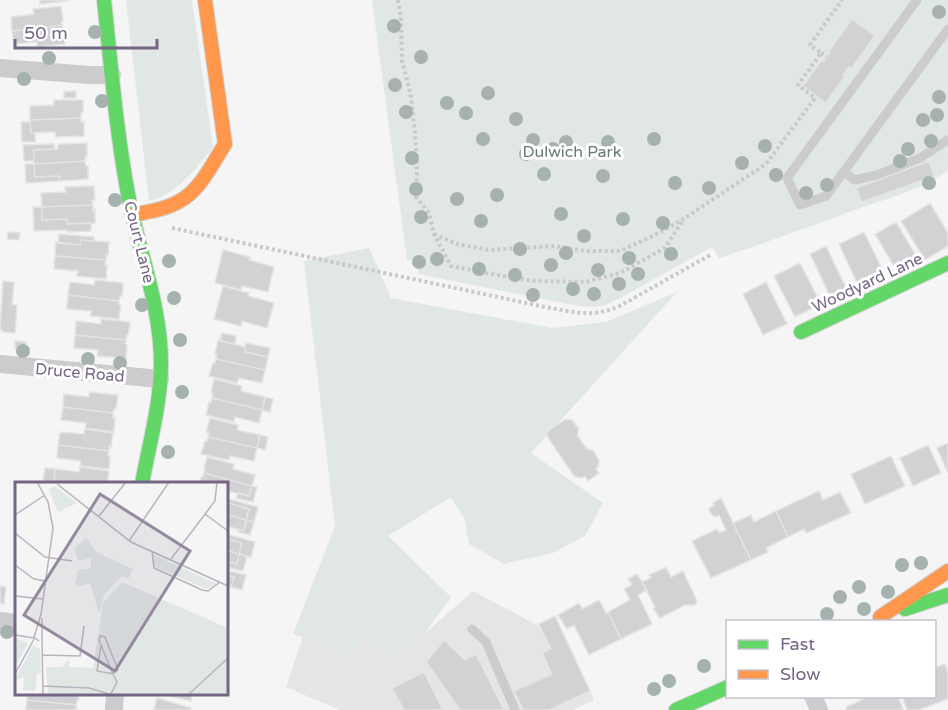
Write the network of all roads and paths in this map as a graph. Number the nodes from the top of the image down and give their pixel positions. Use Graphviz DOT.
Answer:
graph roads {
  1 [pos="104,0"];
  2 [pos="205,0"];
  3 [pos="398,0"];
  4 [pos="842,0"];
  5 [pos="917,0"];
  6 [pos="948,29"];
  7 [pos="821,53"];
  8 [pos="827,57"];
  9 [pos="0,68"];
  10 [pos="112,75"];
  11 [pos="948,140"];
  12 [pos="844,172"];
  13 [pos="132,214"];
  14 [pos="685,218"];
  15 [pos="163,226"];
  16 [pos="434,234"];
  17 [pos="712,254"];
  18 [pos="948,263"];
  19 [pos="801,332"];
  20 [pos="0,364"];
  21 [pos="160,379"];
  22 [pos="142,482"];
  23 [pos="948,571"];
  24 [pos="948,595"];
  25 [pos="875,619"];
  26 [pos="0,621"];
  27 [pos="15,623"];
  28 [pos="472,629"];
  29 [pos="726,688"];
  30 [pos="115,695"];
  31 [pos="681,709"];
  32 [pos="114,710"];
  33 [pos="515,710"];
  1 -- 10 [label="street, Court Lane"];
  2 -- 13 [label="street"];
  3 -- 16 [label="path"];
  4 -- 7 [label="path"];
  5 -- 12 [label="lane"];
  6 -- 12 [label="lane"];
  7 -- 8 [label="path"];
  7 -- 14 [label="path"];
  9 -- 10 [label="street"];
  10 -- 13 [label="street, Court Lane"];
  11 -- 12 [label="lane"];
  13 -- 21 [label="street, Court Lane"];
  14 -- 16 [label="path"];
  14 -- 16 [label="path"];
  15 -- 17 [label="path"];
  18 -- 19 [label="street, Woodyard Lane"];
  20 -- 21 [label="street, Druce Road"];
  21 -- 22 [label="street, Court Lane"];
  23 -- 25 [label="street"];
  24 -- 25 [label="street"];
  26 -- 27 [label="street"];
  28 -- 33 [label="lane"];
  29 -- 31 [label="street"];
  30 -- 32 [label="street"];
}
